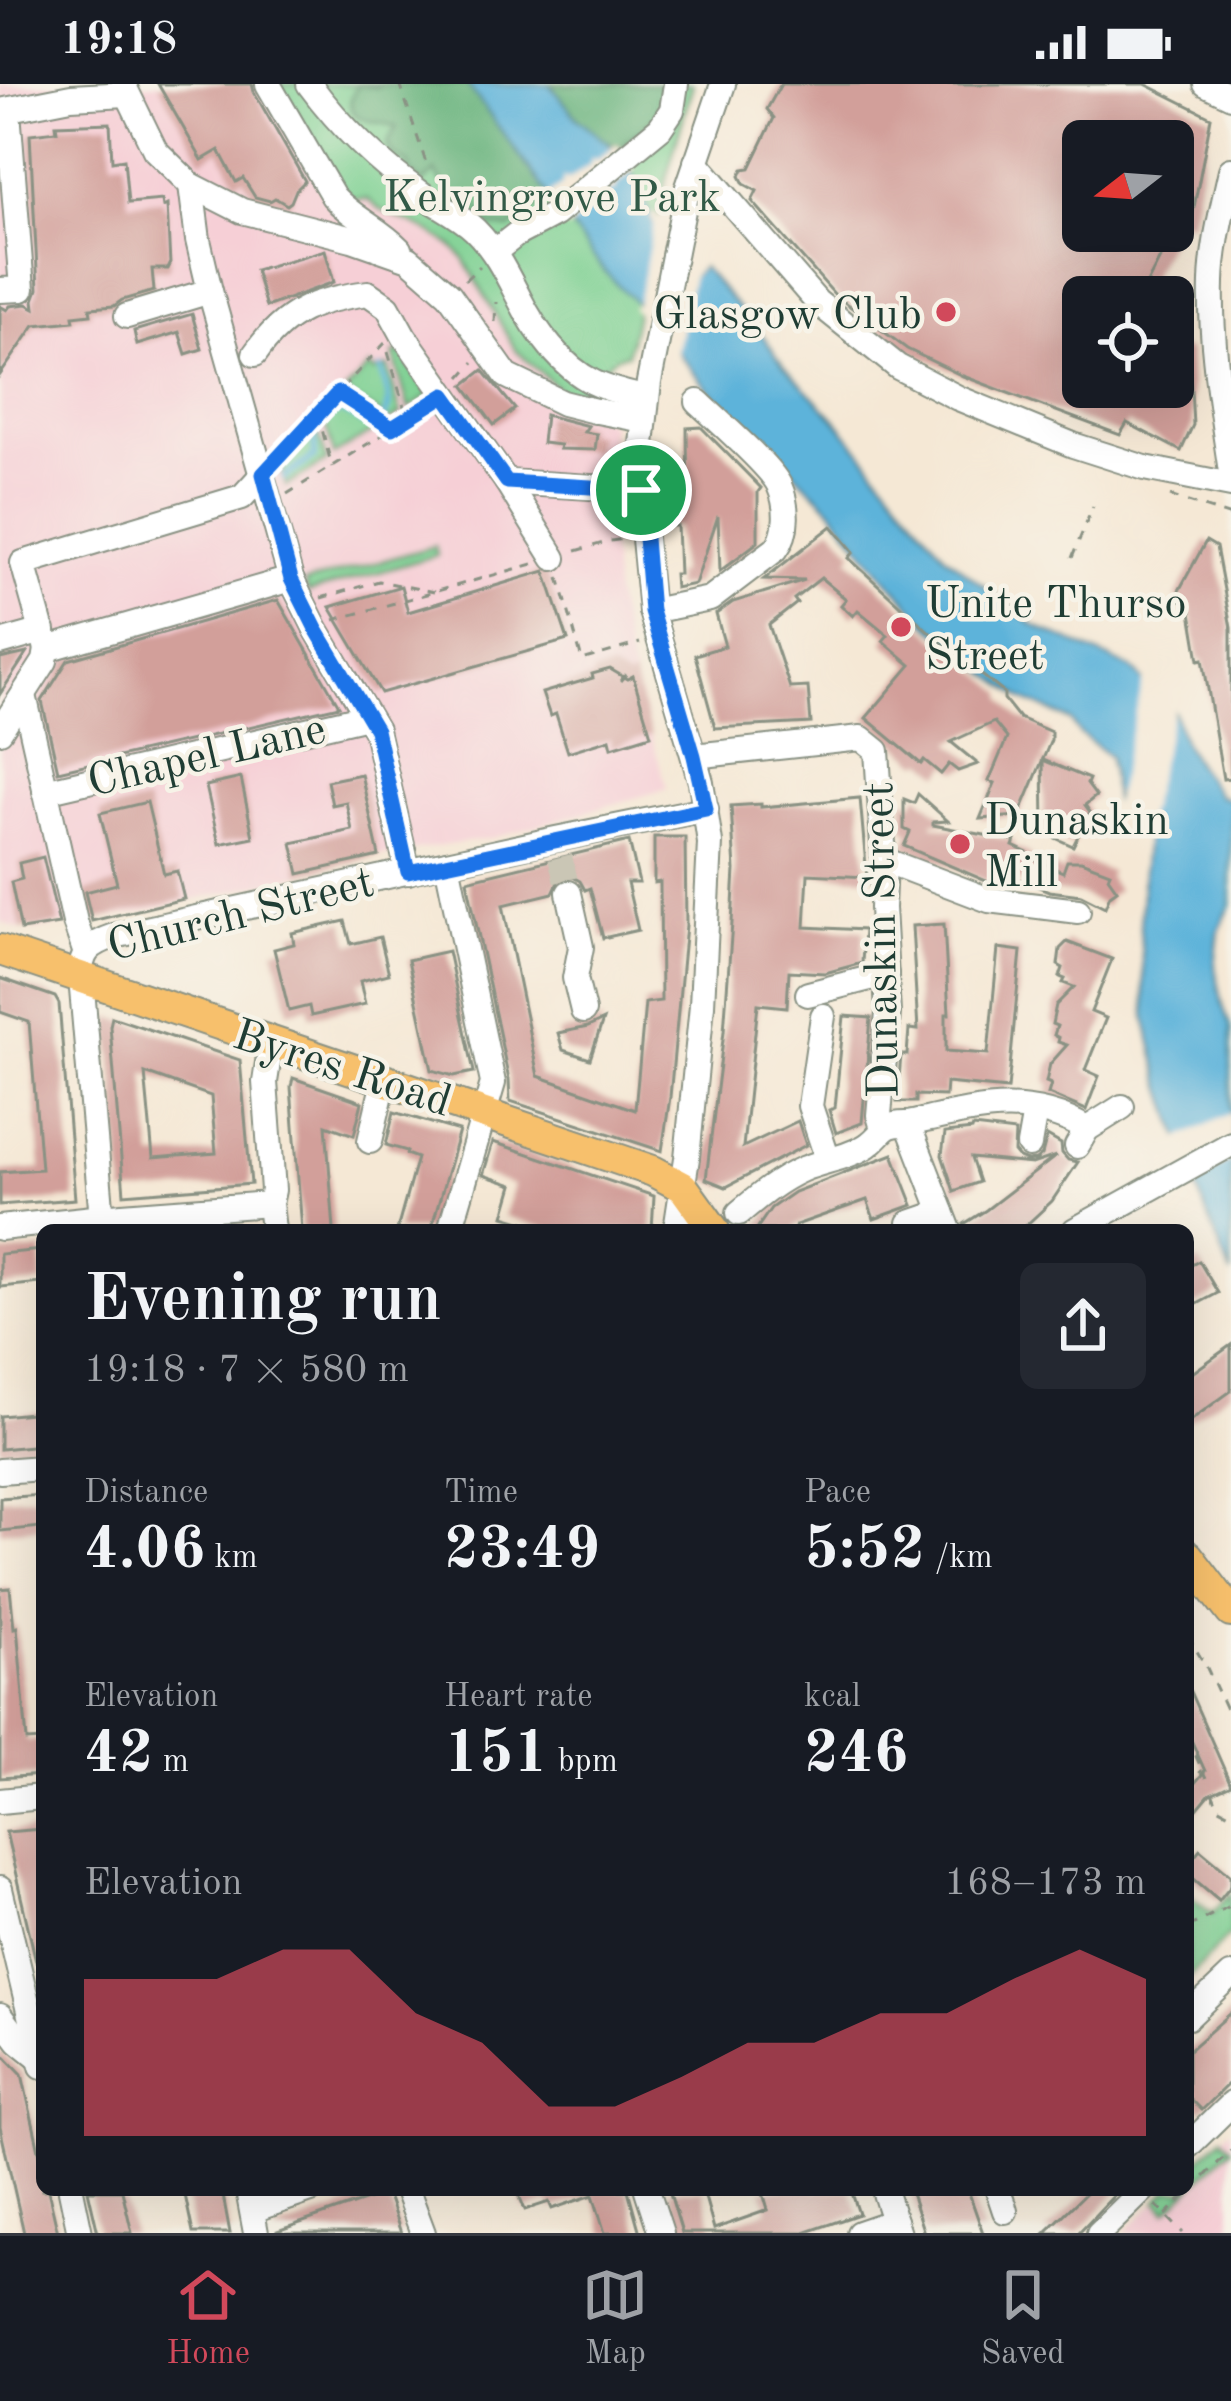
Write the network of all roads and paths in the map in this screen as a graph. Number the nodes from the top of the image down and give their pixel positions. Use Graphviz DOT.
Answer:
graph roads {
  1 [pos="268,84"];
  2 [pos="309,84"];
  3 [pos="400,84"];
  4 [pos="676,84"];
  5 [pos="723,84"];
  6 [pos="1206,84"];
  7 [pos="125,89"];
  8 [pos="56,92"];
  9 [pos="1231,96"];
  10 [pos="4,111"];
  11 [pos="666,119"];
  12 [pos="707,128"];
  13 [pos="696,162"];
  14 [pos="1231,170"];
  15 [pos="191,185"];
  16 [pos="440,206"];
  17 [pos="242,211"];
  18 [pos="494,252"];
  19 [pos="201,254"];
  20 [pos="409,259"];
  21 [pos="0,290"];
  22 [pos="210,291"];
  23 [pos="449,294"];
  24 [pos="127,316"];
  25 [pos="394,340"];
  26 [pos="255,354"];
  27 [pos="338,393"];
  28 [pos="445,395"];
  29 [pos="698,402"];
  30 [pos="645,410"];
  31 [pos="318,412"];
  32 [pos="408,419"];
  33 [pos="392,428"];
  34 [pos="332,467"];
  35 [pos="1231,472"];
  36 [pos="263,474"];
  37 [pos="507,482"];
  38 [pos="1231,485"];
  39 [pos="641,490"];
  40 [pos="271,504"];
  41 [pos="1093,506"];
  42 [pos="644,538"];
  43 [pos="554,558"];
  44 [pos="1072,558"];
  45 [pos="518,568"];
  46 [pos="291,579"];
  47 [pos="436,592"];
  48 [pos="302,603"];
  49 [pos="651,611"];
  50 [pos="333,621"];
  51 [pos="657,638"];
  52 [pos="45,640"];
  53 [pos="0,644"];
  54 [pos="629,670"];
  55 [pos="620,681"];
  56 [pos="24,695"];
  57 [pos="368,716"];
  58 [pos="0,731"];
  59 [pos="694,756"];
  60 [pos="45,791"];
  61 [pos="706,809"];
  62 [pos="884,860"];
  63 [pos="447,863"];
  64 [pos="408,872"];
  65 [pos="569,893"];
  66 [pos="1078,910"];
  67 [pos="0,950"];
  68 [pos="83,964"];
  69 [pos="886,974"];
  70 [pos="808,994"];
  71 [pos="583,1011"];
  72 [pos="823,1016"];
  73 [pos="271,1043"];
  74 [pos="384,1081"];
  75 [pos="1122,1107"];
  76 [pos="1034,1111"];
  77 [pos="485,1113"];
  78 [pos="908,1124"];
  79 [pos="883,1129"];
  80 [pos="370,1141"];
  81 [pos="1231,1144"];
  82 [pos="1029,1145"];
  83 [pos="828,1160"];
  84 [pos="683,1187"];
  85 [pos="270,1204"];
  86 [pos="708,1221"];
  87 [pos="945,1221"];
  88 [pos="910,1223"];
  89 [pos="103,1224"];
  90 [pos="105,1224"];
  91 [pos="272,1224"];
  92 [pos="452,1224"];
  93 [pos="1086,1224"];
  94 [pos="36,1227"];
  95 [pos="0,1228"];
  96 [pos="36,1469"];
  97 [pos="0,1472"];
  98 [pos="1194,1564"];
  99 [pos="1231,1612"];
  100 [pos="1194,1646"];
  101 [pos="1231,1720"];
  102 [pos="1194,1752"];
  103 [pos="1202,1770"];
  104 [pos="1206,1778"];
  105 [pos="1194,1780"];
  106 [pos="1212,1792"];
  107 [pos="36,1798"];
  108 [pos="0,1801"];
  109 [pos="1231,1814"];
  110 [pos="1,1897"];
  111 [pos="1231,1905"];
  112 [pos="1194,1925"];
  113 [pos="1231,1976"];
  114 [pos="1194,2011"];
  115 [pos="0,2016"];
  116 [pos="36,2041"];
  117 [pos="36,2057"];
  118 [pos="1231,2104"];
  119 [pos="1194,2129"];
  120 [pos="1231,2150"];
  121 [pos="1194,2187"];
  122 [pos="71,2196"];
  123 [pos="294,2196"];
  124 [pos="409,2196"];
  125 [pos="649,2196"];
  126 [pos="886,2196"];
  127 [pos="1185,2196"];
  128 [pos="1149,2197"];
  129 [pos="252,2211"];
  130 [pos="1166,2215"];
  131 [pos="896,2227"];
  132 [pos="80,2233"];
  133 [pos="423,2233"];
  134 [pos="661,2233"];
  135 [pos="860,2233"];
  136 [pos="1099,2233"];
  137 [pos="1183,2233"];
  1 -- 20 [label="street"];
  2 -- 16 [label="street"];
  3 -- 16 [label="path"];
  4 -- 11 [label="street"];
  5 -- 12 [label="street"];
  6 -- 9 [label="street"];
  7 -- 8 [label="street"];
  7 -- 15 [label="street"];
  8 -- 10 [label="street"];
  10 -- 21 [label="street"];
  11 -- 12 [label="street"];
  11 -- 18 [label="street"];
  12 -- 13 [label="street"];
  13 -- 30 [label="street"];
  13 -- 38 [label="street"];
  14 -- 35 [label="street"];
  15 -- 17 [label="street"];
  15 -- 19 [label="street"];
  16 -- 18 [label="street"];
  17 -- 19 [label="street"];
  17 -- 20 [label="street"];
  18 -- 23 [label="path"];
  18 -- 30 [label="street"];
  19 -- 22 [label="street"];
  20 -- 23 [label="street"];
  22 -- 24 [label="street"];
  22 -- 36 [label="street"];
  23 -- 30 [label="street"];
  25 -- 26 [label="street"];
  25 -- 27 [label="path"];
  25 -- 28 [label="street"];
  25 -- 32 [label="path"];
  27 -- 31 [label="path"];
  27 -- 33 [label="path"];
  28 -- 32 [label="path"];
  28 -- 37 [label="street"];
  29 -- 49 [label="street"];
  30 -- 39 [label="street"];
  31 -- 34 [label="path"];
  31 -- 36 [label="path"];
  32 -- 33 [label="path"];
  33 -- 34 [label="path"];
  34 -- 40 [label="path"];
  36 -- 40 [label="street"];
  36 -- 52 [label="street"];
  37 -- 39 [label="street"];
  37 -- 43 [label="street"];
  39 -- 42 [label="street"];
  40 -- 46 [label="street"];
  41 -- 44 [label="path"];
  42 -- 43 [label="path"];
  42 -- 49 [label="street"];
  43 -- 51 [label="path"];
  45 -- 47 [label="path"];
  46 -- 48 [label="street"];
  46 -- 52 [label="street"];
  47 -- 48 [label="path"];
  47 -- 50 [label="path"];
  48 -- 57 [label="street"];
  49 -- 51 [label="street"];
  51 -- 59 [label="street"];
  52 -- 53 [label="street"];
  52 -- 56 [label="street"];
  54 -- 55 [label="path"];
  56 -- 58 [label="street"];
  56 -- 60 [label="street"];
  57 -- 60 [label="street, Chapel Lane"];
  57 -- 64 [label="street"];
  59 -- 61 [label="street"];
  59 -- 62 [label="street, Dunaskin Street"];
  60 -- 68 [label="street"];
  61 -- 63 [label="street, Church Street"];
  61 -- 84 [label="street"];
  62 -- 66 [label="street"];
  62 -- 69 [label="street, Dunaskin Street"];
  63 -- 64 [label="street, Church Street"];
  63 -- 77 [label="street"];
  64 -- 68 [label="street, Church Street"];
  65 -- 71 [label="street"];
  67 -- 68 [label="main road, Byres Road"];
  68 -- 73 [label="main road, Byres Road"];
  68 -- 89 [label="street"];
  69 -- 70 [label="street"];
  69 -- 79 [label="street, Dunaskin Street"];
  72 -- 83 [label="street"];
  73 -- 74 [label="main road, Byres Road"];
  73 -- 85 [label="street"];
  74 -- 77 [label="main road, Byres Road"];
  74 -- 80 [label="street"];
  75 -- 76 [label="street"];
  76 -- 78 [label="street"];
  76 -- 82 [label="street"];
  77 -- 84 [label="main road, Byres Road"];
  77 -- 92 [label="street"];
  78 -- 79 [label="street"];
  78 -- 87 [label="street"];
  79 -- 83 [label="street"];
  81 -- 93 [label="street"];
  83 -- 86 [label="street"];
  84 -- 86 [label="main road"];
  85 -- 90 [label="street"];
  85 -- 91 [label="street"];
  87 -- 88 [label="street"];
  94 -- 95 [label="street"];
  96 -- 97 [label="street"];
  98 -- 99 [label="main road"];
  100 -- 101 [label="path"];
  102 -- 103 [label="path"];
  103 -- 104 [label="path"];
  103 -- 105 [label="path"];
  106 -- 109 [label="path"];
  107 -- 108 [label="street"];
  110 -- 116 [label="street"];
  111 -- 112 [label="path"];
  113 -- 114 [label="street"];
  115 -- 117 [label="street"];
  118 -- 119 [label="street"];
  120 -- 121 [label="path"];
  122 -- 132 [label="street"];
  123 -- 129 [label="street"];
  124 -- 133 [label="street"];
  125 -- 134 [label="street"];
  126 -- 131 [label="street"];
  127 -- 130 [label="path"];
  128 -- 130 [label="path"];
  128 -- 136 [label="street"];
  130 -- 137 [label="path"];
  131 -- 135 [label="street"];
}
